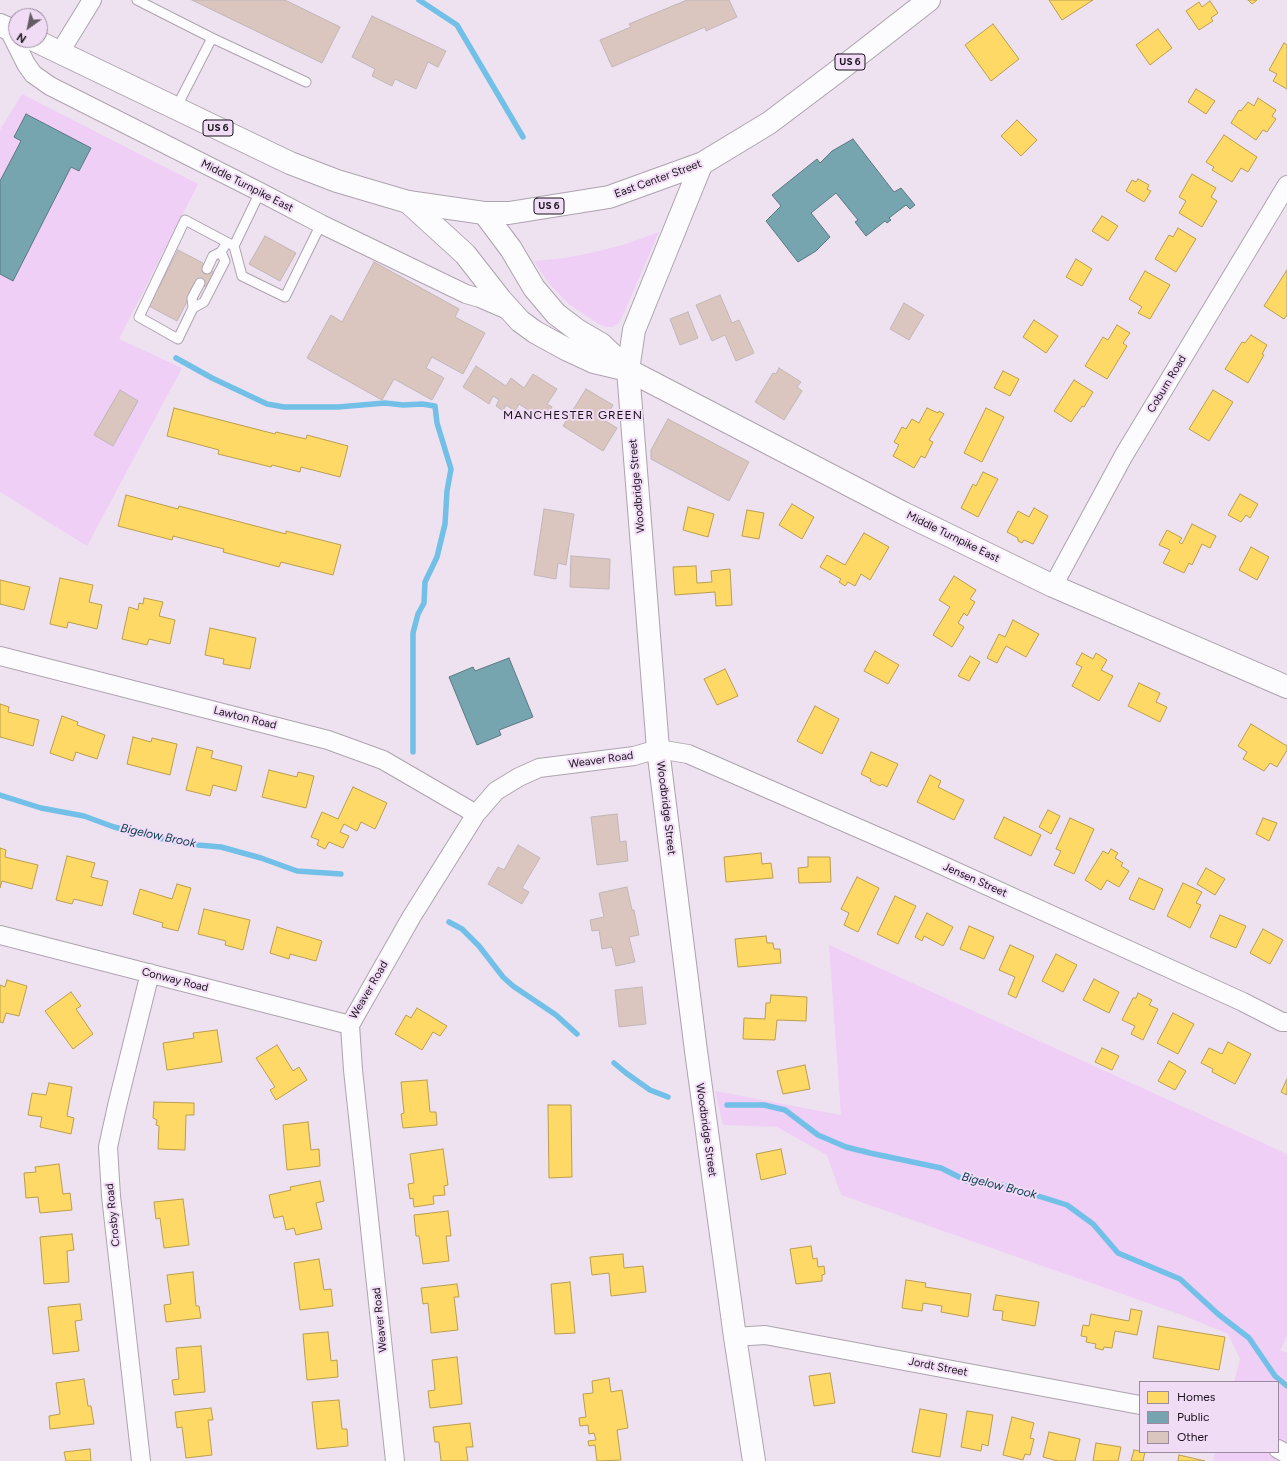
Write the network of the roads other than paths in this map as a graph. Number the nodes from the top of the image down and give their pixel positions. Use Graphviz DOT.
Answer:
graph roads {
  1 [pos="92,0"];
  2 [pos="137,0"];
  3 [pos="929,0"];
  4 [pos="212,38"];
  5 [pos="48,46"];
  6 [pos="18,48"];
  7 [pos="60,52"];
  8 [pos="306,82"];
  9 [pos="176,108"];
  10 [pos="700,165"];
  11 [pos="1287,185"];
  12 [pos="260,192"];
  13 [pos="408,202"];
  14 [pos="484,213"];
  15 [pos="322,224"];
  16 [pos="230,244"];
  17 [pos="222,252"];
  18 [pos="207,269"];
  19 [pos="200,283"];
  20 [pos="193,308"];
  21 [pos="512,312"];
  22 [pos="628,370"];
  23 [pos="1053,586"];
  24 [pos="0,656"];
  25 [pos="1287,687"];
  26 [pos="658,748"];
  27 [pos="476,814"];
  28 [pos="0,935"];
  29 [pos="150,973"];
  30 [pos="1287,1022"];
  31 [pos="350,1025"];
  32 [pos="735,1337"];
  33 [pos="1139,1405"];
  34 [pos="141,1461"];
  35 [pos="395,1461"];
  36 [pos="754,1461"];
  1 -- 7 [label="street"];
  2 -- 4 [label="lane"];
  3 -- 10 [label="main road, East Center Street / US 6"];
  4 -- 8 [label="lane"];
  4 -- 9 [label="lane"];
  5 -- 7 [label="main road, Middle Turnpike East / US 6"];
  6 -- 12 [label="street, Middle Turnpike East"];
  7 -- 9 [label="main road, Middle Turnpike East / US 6"];
  9 -- 13 [label="main road, Middle Turnpike East / US 6"];
  10 -- 14 [label="main road, East Center Street / US 6"];
  10 -- 22 [label="main road, Woodbridge Street"];
  11 -- 23 [label="street, Coburn Road"];
  12 -- 15 [label="street, Middle Turnpike East"];
  12 -- 16 [label="lane"];
  13 -- 14 [label="main road, East Center Street / US 6"];
  13 -- 21 [label="main road, Middle Turnpike East"];
  14 -- 22 [label="main road, Middle Turnpike East"];
  15 -- 16 [label="lane"];
  15 -- 21 [label="street, Middle Turnpike East"];
  16 -- 17 [label="lane"];
  16 -- 20 [label="lane"];
  17 -- 18 [label="lane"];
  17 -- 20 [label="lane"];
  19 -- 20 [label="lane"];
  21 -- 22 [label="main road, Middle Turnpike East"];
  22 -- 23 [label="main road, Middle Turnpike East"];
  22 -- 26 [label="main road, Woodbridge Street"];
  23 -- 25 [label="main road, Middle Turnpike East"];
  24 -- 27 [label="street, Lawton Road"];
  26 -- 27 [label="street, Weaver Road"];
  26 -- 30 [label="street, Jensen Street"];
  26 -- 32 [label="main road, Woodbridge Street"];
  27 -- 31 [label="street, Weaver Road"];
  28 -- 29 [label="street, Conway Road"];
  29 -- 31 [label="street, Conway Road"];
  29 -- 34 [label="street, Crosby Road"];
  31 -- 35 [label="street, Weaver Road"];
  32 -- 33 [label="street, Jordt Street"];
  32 -- 36 [label="main road, Woodbridge Street"];
}
